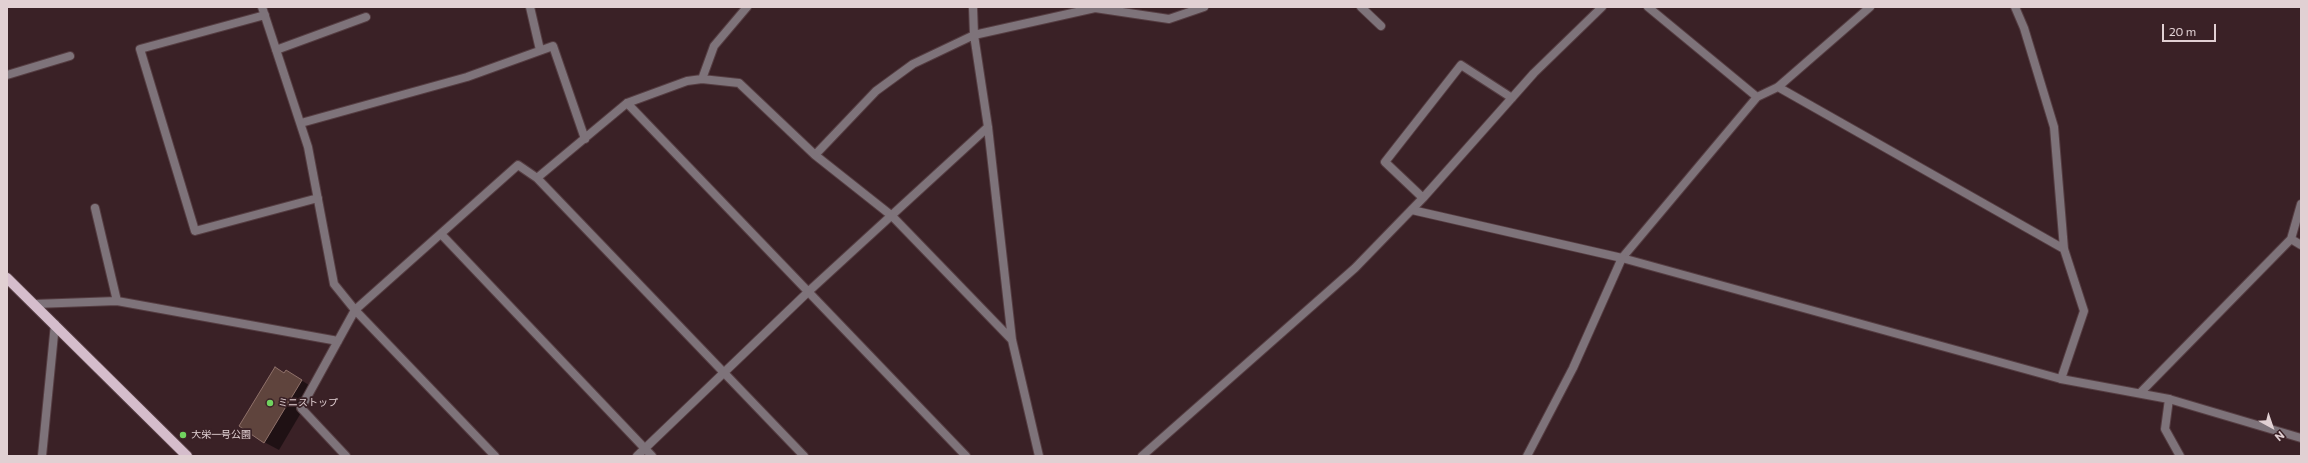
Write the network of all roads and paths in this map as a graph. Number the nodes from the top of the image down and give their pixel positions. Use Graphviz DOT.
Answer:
graph roads {
  1 [pos="530,7"];
  2 [pos="746,7"];
  3 [pos="973,7"];
  4 [pos="1204,7"];
  5 [pos="1361,7"];
  6 [pos="1602,7"];
  7 [pos="1648,7"];
  8 [pos="1870,7"];
  9 [pos="2015,7"];
  10 [pos="264,11"];
  11 [pos="366,17"];
  12 [pos="1381,26"];
  13 [pos="974,35"];
  14 [pos="276,50"];
  15 [pos="540,50"];
  16 [pos="70,56"];
  17 [pos="7,76"];
  18 [pos="702,79"];
  19 [pos="1778,87"];
  20 [pos="1757,97"];
  21 [pos="1512,98"];
  22 [pos="627,103"];
  23 [pos="301,123"];
  24 [pos="988,127"];
  25 [pos="585,139"];
  26 [pos="815,155"];
  27 [pos="537,178"];
  28 [pos="318,198"];
  29 [pos="1424,198"];
  30 [pos="2301,204"];
  31 [pos="94,208"];
  32 [pos="1412,210"];
  33 [pos="892,216"];
  34 [pos="441,234"];
  35 [pos="2291,240"];
  36 [pos="2301,245"];
  37 [pos="2064,249"];
  38 [pos="1622,258"];
  39 [pos="7,278"];
  40 [pos="809,291"];
  41 [pos="117,301"];
  42 [pos="34,304"];
  43 [pos="355,310"];
  44 [pos="55,324"];
  45 [pos="1012,340"];
  46 [pos="338,341"];
  47 [pos="724,372"];
  48 [pos="2061,379"];
  49 [pos="2141,392"];
  50 [pos="2169,399"];
  51 [pos="2301,438"];
  52 [pos="645,448"];
  53 [pos="42,456"];
  54 [pos="187,456"];
  55 [pos="346,456"];
  56 [pos="495,456"];
  57 [pos="637,456"];
  58 [pos="652,456"];
  59 [pos="804,456"];
  60 [pos="966,456"];
  61 [pos="1039,456"];
  62 [pos="1142,456"];
  63 [pos="1527,456"];
  64 [pos="2180,456"];
  1 -- 15 [label="street"];
  2 -- 18 [label="street"];
  3 -- 13 [label="street"];
  4 -- 13 [label="street"];
  5 -- 12 [label="street"];
  6 -- 21 [label="street"];
  7 -- 20 [label="street"];
  8 -- 19 [label="street"];
  9 -- 37 [label="street"];
  10 -- 14 [label="street"];
  10 -- 28 [label="street"];
  11 -- 14 [label="street"];
  13 -- 24 [label="street"];
  13 -- 26 [label="street"];
  14 -- 23 [label="street"];
  15 -- 23 [label="street"];
  15 -- 25 [label="street"];
  16 -- 17 [label="street"];
  18 -- 22 [label="street"];
  18 -- 26 [label="street"];
  19 -- 20 [label="street"];
  19 -- 37 [label="street"];
  20 -- 38 [label="street"];
  21 -- 29 [label="street"];
  21 -- 29 [label="street"];
  22 -- 25 [label="street"];
  22 -- 40 [label="street"];
  23 -- 28 [label="street"];
  24 -- 33 [label="street"];
  24 -- 45 [label="street"];
  25 -- 27 [label="street"];
  26 -- 33 [label="street"];
  27 -- 34 [label="street"];
  27 -- 47 [label="street"];
  28 -- 43 [label="street"];
  29 -- 32 [label="street"];
  30 -- 35 [label="street"];
  31 -- 41 [label="street"];
  32 -- 38 [label="street"];
  32 -- 62 [label="street"];
  33 -- 40 [label="street"];
  33 -- 45 [label="street"];
  34 -- 43 [label="street"];
  34 -- 52 [label="street"];
  35 -- 36 [label="street"];
  35 -- 49 [label="street"];
  37 -- 48 [label="street"];
  38 -- 48 [label="street"];
  38 -- 63 [label="street"];
  39 -- 42 [label="main road"];
  40 -- 47 [label="street"];
  40 -- 60 [label="street"];
  41 -- 42 [label="street"];
  41 -- 46 [label="street"];
  42 -- 44 [label="main road"];
  43 -- 46 [label="street"];
  43 -- 56 [label="street"];
  44 -- 53 [label="street"];
  44 -- 54 [label="main road"];
  45 -- 61 [label="street"];
  46 -- 55 [label="street"];
  47 -- 52 [label="street"];
  47 -- 59 [label="street"];
  48 -- 49 [label="street"];
  49 -- 50 [label="street"];
  50 -- 51 [label="street"];
  50 -- 64 [label="street"];
  52 -- 57 [label="street"];
  52 -- 58 [label="street"];
}
